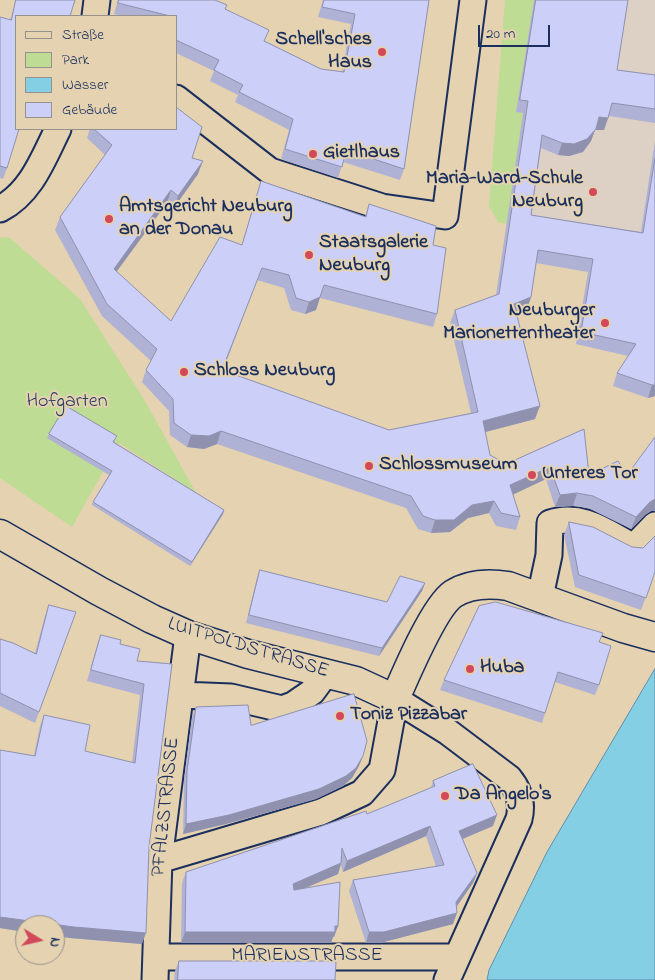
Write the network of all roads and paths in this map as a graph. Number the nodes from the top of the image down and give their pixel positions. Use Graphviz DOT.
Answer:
graph roads {
  1 [pos="97,0"];
  2 [pos="473,0"];
  3 [pos="95,15"];
  4 [pos="178,100"];
  5 [pos="57,130"];
  6 [pos="0,210"];
  7 [pos="655,525"];
  8 [pos="0,534"];
  9 [pos="540,597"];
  10 [pos="188,635"];
  11 [pos="655,637"];
  12 [pos="326,673"];
  13 [pos="181,695"];
  14 [pos="395,699"];
  15 [pos="159,860"];
  16 [pos="457,957"];
  17 [pos="156,968"];
  18 [pos="447,980"];
  1 -- 3 [label="street"];
  2 -- 4 [label="street"];
  5 -- 6 [label="street"];
  7 -- 9 [label="street"];
  8 -- 10 [label="main road, LUITPOLDSTRASSE"];
  9 -- 11 [label="main road"];
  9 -- 14 [label="main road"];
  10 -- 12 [label="main road, LUITPOLDSTRASSE"];
  10 -- 13 [label="street, PFALZSTRASSE"];
  12 -- 13 [label="street"];
  12 -- 14 [label="main road, LUITPOLDSTRASSE"];
  13 -- 15 [label="street, PFALZSTRASSE"];
  14 -- 15 [label="street"];
  14 -- 16 [label="street"];
  15 -- 17 [label="street, PFALZSTRASSE"];
  16 -- 17 [label="street, MARIENSTRASSE"];
  16 -- 18 [label="street"];
}
